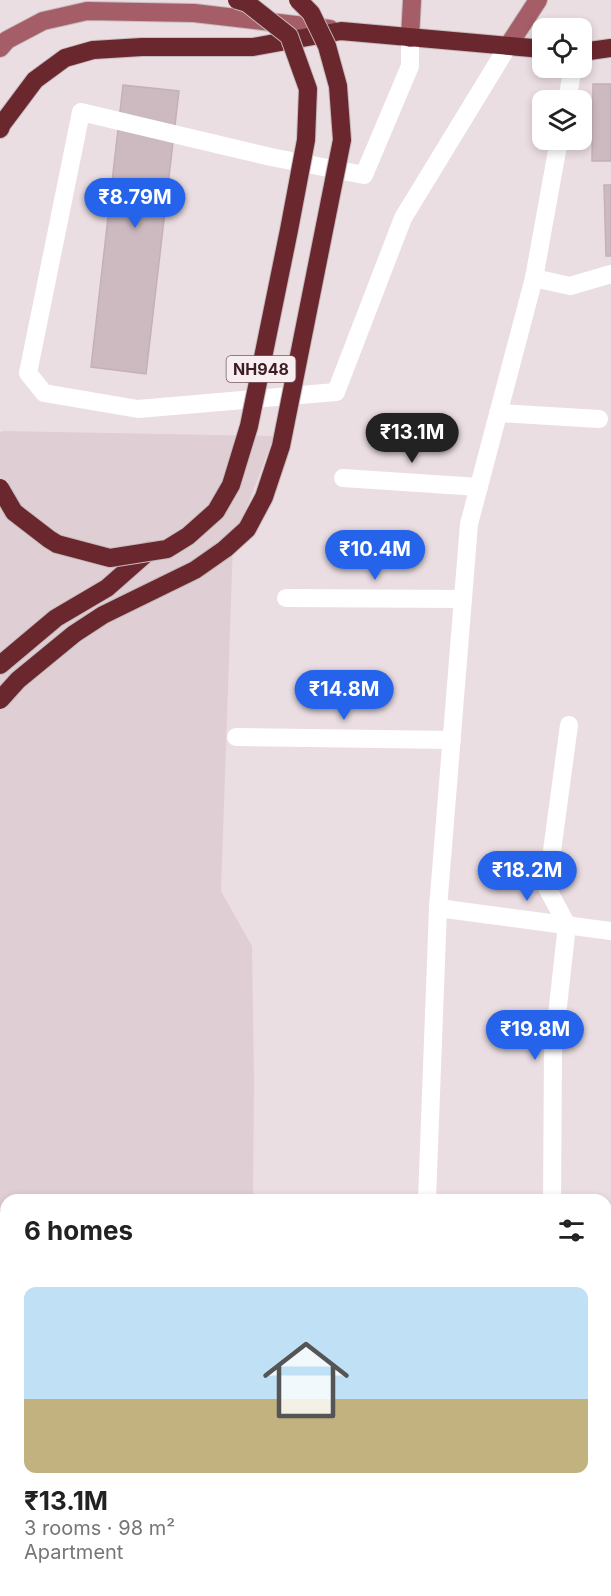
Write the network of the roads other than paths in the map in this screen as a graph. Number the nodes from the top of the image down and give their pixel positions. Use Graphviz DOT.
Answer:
graph roads {
  1 [pos="237,0"];
  2 [pos="298,0"];
  3 [pos="412,0"];
  4 [pos="538,0"];
  5 [pos="341,31"];
  6 [pos="410,39"];
  7 [pos="508,46"];
  8 [pos="0,48"];
  9 [pos="611,48"];
  10 [pos="532,49"];
  11 [pos="592,51"];
  12 [pos="0,129"];
  13 [pos="558,150"];
  14 [pos="611,274"];
  15 [pos="534,278"];
  16 [pos="498,413"];
  17 [pos="599,418"];
  18 [pos="343,478"];
  19 [pos="479,487"];
  20 [pos="0,488"];
  21 [pos="149,552"];
  22 [pos="286,598"];
  23 [pos="463,599"];
  24 [pos="0,665"];
  25 [pos="0,700"];
  26 [pos="569,725"];
  27 [pos="236,737"];
  28 [pos="452,740"];
  29 [pos="438,908"];
  30 [pos="567,925"];
  31 [pos="611,931"];
  32 [pos="427,1194"];
  33 [pos="552,1194"];
  1 -- 21 [label="highway, NH948, bridge"];
  2 -- 25 [label="highway, bridge"];
  3 -- 6 [label="main road"];
  4 -- 7 [label="main road"];
  5 -- 6 [label="highway"];
  5 -- 8 [label="main road"];
  5 -- 12 [label="highway"];
  6 -- 7 [label="highway"];
  6 -- 7 [label="street"];
  7 -- 10 [label="highway"];
  9 -- 11 [label="highway"];
  13 -- 15 [label="street"];
  14 -- 15 [label="street"];
  15 -- 16 [label="street"];
  16 -- 17 [label="street"];
  16 -- 19 [label="street"];
  18 -- 19 [label="street"];
  19 -- 23 [label="street"];
  20 -- 21 [label="highway, NH948, bridge"];
  21 -- 24 [label="highway"];
  22 -- 23 [label="street"];
  23 -- 28 [label="street"];
  26 -- 30 [label="street"];
  27 -- 28 [label="street"];
  28 -- 29 [label="street"];
  29 -- 30 [label="street"];
  29 -- 32 [label="street"];
  30 -- 31 [label="street"];
  30 -- 33 [label="street"];
}
